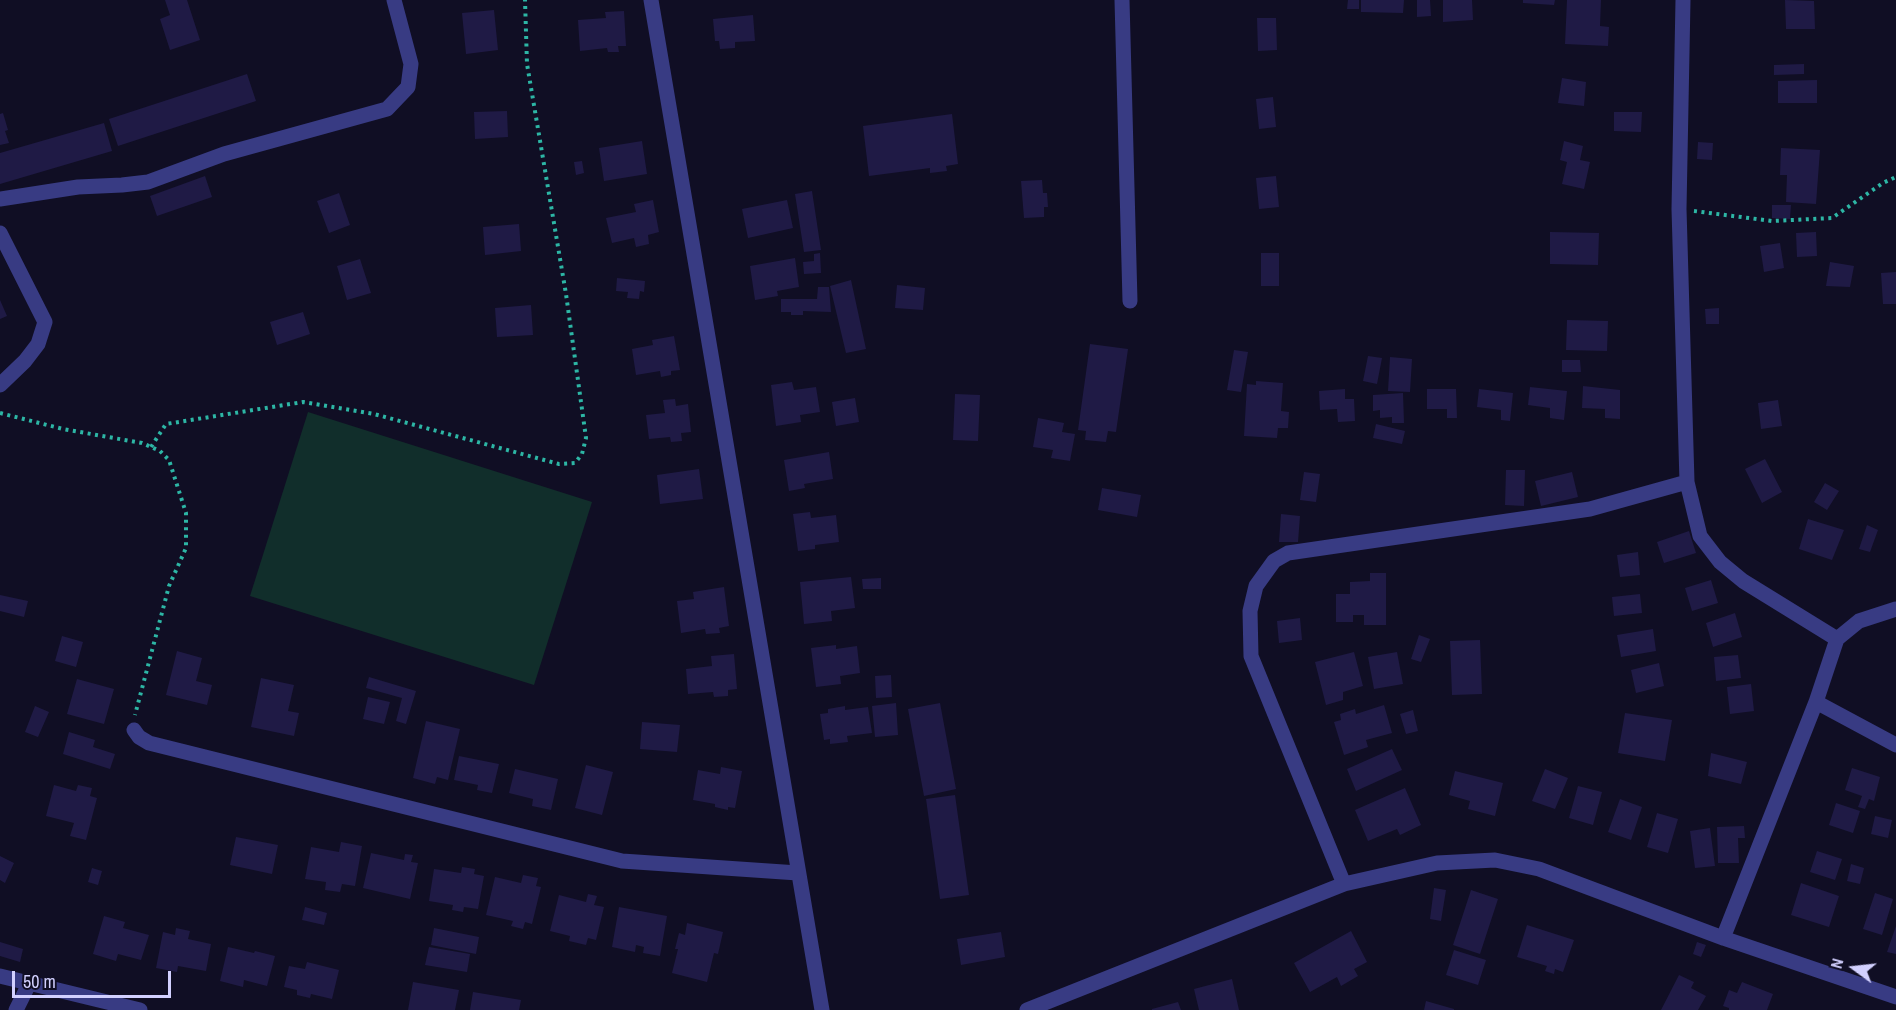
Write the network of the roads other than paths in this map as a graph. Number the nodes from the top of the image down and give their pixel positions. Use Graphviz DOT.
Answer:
graph roads {
  1 [pos="394,0"];
  2 [pos="651,0"];
  3 [pos="1122,0"];
  4 [pos="1683,0"];
  5 [pos="0,199"];
  6 [pos="0,233"];
  7 [pos="1130,301"];
  8 [pos="0,385"];
  9 [pos="1687,482"];
  10 [pos="1896,609"];
  11 [pos="1837,639"];
  12 [pos="1816,702"];
  13 [pos="134,730"];
  14 [pos="1896,745"];
  15 [pos="798,873"];
  16 [pos="1344,884"];
  17 [pos="1723,938"];
  18 [pos="0,976"];
  19 [pos="29,984"];
  20 [pos="1896,997"];
  21 [pos="16,1010"];
  22 [pos="140,1010"];
  23 [pos="822,1010"];
  24 [pos="1027,1010"];
  1 -- 5 [label="street"];
  2 -- 15 [label="street"];
  3 -- 7 [label="street"];
  4 -- 9 [label="street"];
  6 -- 8 [label="street"];
  9 -- 11 [label="street"];
  9 -- 16 [label="street"];
  10 -- 11 [label="street"];
  11 -- 12 [label="street"];
  12 -- 14 [label="street"];
  12 -- 17 [label="street"];
  13 -- 15 [label="street"];
  15 -- 23 [label="street"];
  16 -- 17 [label="street"];
  16 -- 24 [label="street"];
  17 -- 20 [label="street"];
  18 -- 19 [label="street"];
  19 -- 21 [label="street"];
  19 -- 22 [label="street"];
}
